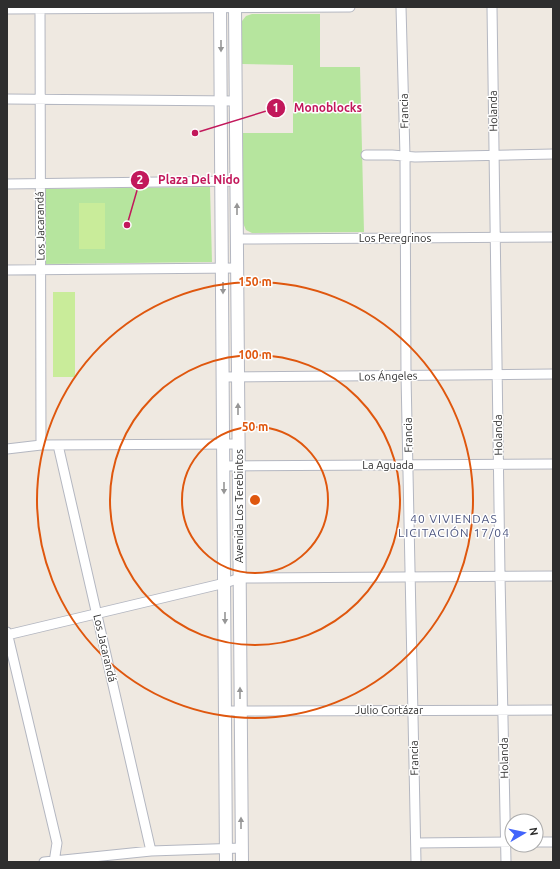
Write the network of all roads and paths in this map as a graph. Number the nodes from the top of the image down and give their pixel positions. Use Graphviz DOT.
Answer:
graph roads {
  1 [pos="350,7"];
  2 [pos="401,7"];
  3 [pos="492,7"];
  4 [pos="40,8"];
  5 [pos="220,8"];
  6 [pos="236,8"];
  7 [pos="7,9"];
  8 [pos="7,99"];
  9 [pos="39,99"];
  10 [pos="221,101"];
  11 [pos="236,101"];
  12 [pos="553,154"];
  13 [pos="366,155"];
  14 [pos="405,156"];
  15 [pos="494,156"];
  16 [pos="237,181"];
  17 [pos="222,182"];
  18 [pos="7,184"];
  19 [pos="40,184"];
  20 [pos="495,237"];
  21 [pos="553,237"];
  22 [pos="405,238"];
  23 [pos="237,239"];
  24 [pos="222,268"];
  25 [pos="237,268"];
  26 [pos="7,270"];
  27 [pos="41,270"];
  28 [pos="497,374"];
  29 [pos="553,374"];
  30 [pos="406,375"];
  31 [pos="223,377"];
  32 [pos="238,377"];
  33 [pos="224,444"];
  34 [pos="239,444"];
  35 [pos="41,445"];
  36 [pos="58,445"];
  37 [pos="7,449"];
  38 [pos="498,464"];
  39 [pos="553,464"];
  40 [pos="408,465"];
  41 [pos="224,466"];
  42 [pos="239,466"];
  43 [pos="500,576"];
  44 [pos="553,576"];
  45 [pos="411,577"];
  46 [pos="240,578"];
  47 [pos="225,583"];
  48 [pos="97,613"];
  49 [pos="7,634"];
  50 [pos="413,710"];
  51 [pos="502,710"];
  52 [pos="553,710"];
  53 [pos="226,711"];
  54 [pos="241,711"];
  55 [pos="507,813"];
  56 [pos="504,842"];
  57 [pos="416,843"];
  58 [pos="226,848"];
  59 [pos="242,848"];
  60 [pos="151,851"];
  61 [pos="54,861"];
  62 [pos="44,862"];
  63 [pos="226,862"];
  64 [pos="242,862"];
  65 [pos="416,862"];
  1 -- 6 [label="street"];
  2 -- 14 [label="street, Francia"];
  3 -- 15 [label="street, Holanda"];
  4 -- 5 [label="street"];
  4 -- 7 [label="street"];
  4 -- 9 [label="street, Los Jacarandá"];
  5 -- 6 [label="street"];
  5 -- 10 [label="main road, Avenida Los Terebintos, one-way"];
  6 -- 11 [label="main road, Avenida Los Terebintos"];
  8 -- 9 [label="street"];
  9 -- 10 [label="street"];
  9 -- 19 [label="street, Los Jacarandá"];
  10 -- 11 [label="street"];
  10 -- 17 [label="main road, Avenida Los Terebintos"];
  11 -- 16 [label="main road, Avenida Los Terebintos"];
  12 -- 15 [label="street"];
  13 -- 14 [label="street"];
  14 -- 15 [label="street"];
  14 -- 22 [label="street, Francia"];
  15 -- 20 [label="street, Holanda"];
  16 -- 17 [label="street"];
  23 -- 16 [label="main road, Avenida Los Terebintos, one-way"];
  17 -- 19 [label="street"];
  17 -- 24 [label="main road, Avenida Los Terebintos"];
  18 -- 19 [label="street"];
  19 -- 27 [label="street, Los Jacarandá"];
  20 -- 21 [label="street, Los Peregrinos"];
  20 -- 22 [label="street, Los Peregrinos"];
  20 -- 28 [label="street, Holanda"];
  22 -- 23 [label="street, Los Peregrinos"];
  22 -- 30 [label="street, Francia"];
  23 -- 25 [label="main road, Avenida Los Terebintos"];
  24 -- 25 [label="street"];
  24 -- 27 [label="street"];
  24 -- 31 [label="main road, Avenida Los Terebintos, one-way"];
  25 -- 32 [label="main road, Avenida Los Terebintos"];
  26 -- 27 [label="street"];
  27 -- 35 [label="street, Los Jacarandá"];
  28 -- 29 [label="street, Los Ángeles"];
  28 -- 30 [label="street, Los Ángeles"];
  28 -- 38 [label="street, Holanda"];
  30 -- 32 [label="street, Los Ángeles"];
  30 -- 40 [label="street, Francia"];
  31 -- 32 [label="street, Los Ángeles"];
  31 -- 33 [label="main road, Avenida Los Terebintos"];
  34 -- 32 [label="main road, Avenida Los Terebintos, one-way"];
  33 -- 34 [label="street"];
  33 -- 36 [label="street"];
  33 -- 41 [label="main road, Avenida Los Terebintos"];
  34 -- 42 [label="main road, Avenida Los Terebintos"];
  35 -- 36 [label="street"];
  35 -- 37 [label="street"];
  36 -- 48 [label="street, Los Jacarandá"];
  38 -- 39 [label="street, La Aguada"];
  38 -- 40 [label="street, La Aguada"];
  38 -- 43 [label="street, Holanda"];
  40 -- 42 [label="street, La Aguada"];
  40 -- 45 [label="street, Francia"];
  41 -- 42 [label="street, La Aguada"];
  41 -- 47 [label="main road, Avenida Los Terebintos, one-way"];
  42 -- 46 [label="main road, Avenida Los Terebintos"];
  43 -- 44 [label="street"];
  43 -- 45 [label="street"];
  43 -- 51 [label="street, Holanda"];
  45 -- 46 [label="street"];
  45 -- 50 [label="street, Francia"];
  46 -- 47 [label="street"];
  54 -- 46 [label="main road, Avenida Los Terebintos, one-way"];
  47 -- 48 [label="street"];
  47 -- 53 [label="main road, Avenida Los Terebintos, one-way"];
  48 -- 49 [label="street"];
  48 -- 60 [label="street, Los Jacarandá"];
  49 -- 61 [label="street"];
  50 -- 51 [label="street, Julio Cortázar"];
  50 -- 54 [label="street, Julio Cortázar"];
  50 -- 57 [label="street, Francia"];
  51 -- 52 [label="street, Julio Cortázar"];
  51 -- 55 [label="street, Holanda"];
  53 -- 54 [label="street, Julio Cortázar"];
  53 -- 58 [label="main road, Avenida Los Terebintos"];
  59 -- 54 [label="main road, Avenida Los Terebintos, one-way"];
  56 -- 57 [label="street"];
  57 -- 65 [label="street, Francia"];
  58 -- 59 [label="street"];
  58 -- 60 [label="street"];
  58 -- 63 [label="main road, Avenida Los Terebintos"];
  59 -- 64 [label="main road, Avenida Los Terebintos"];
  60 -- 61 [label="street"];
  61 -- 62 [label="street"];
}
